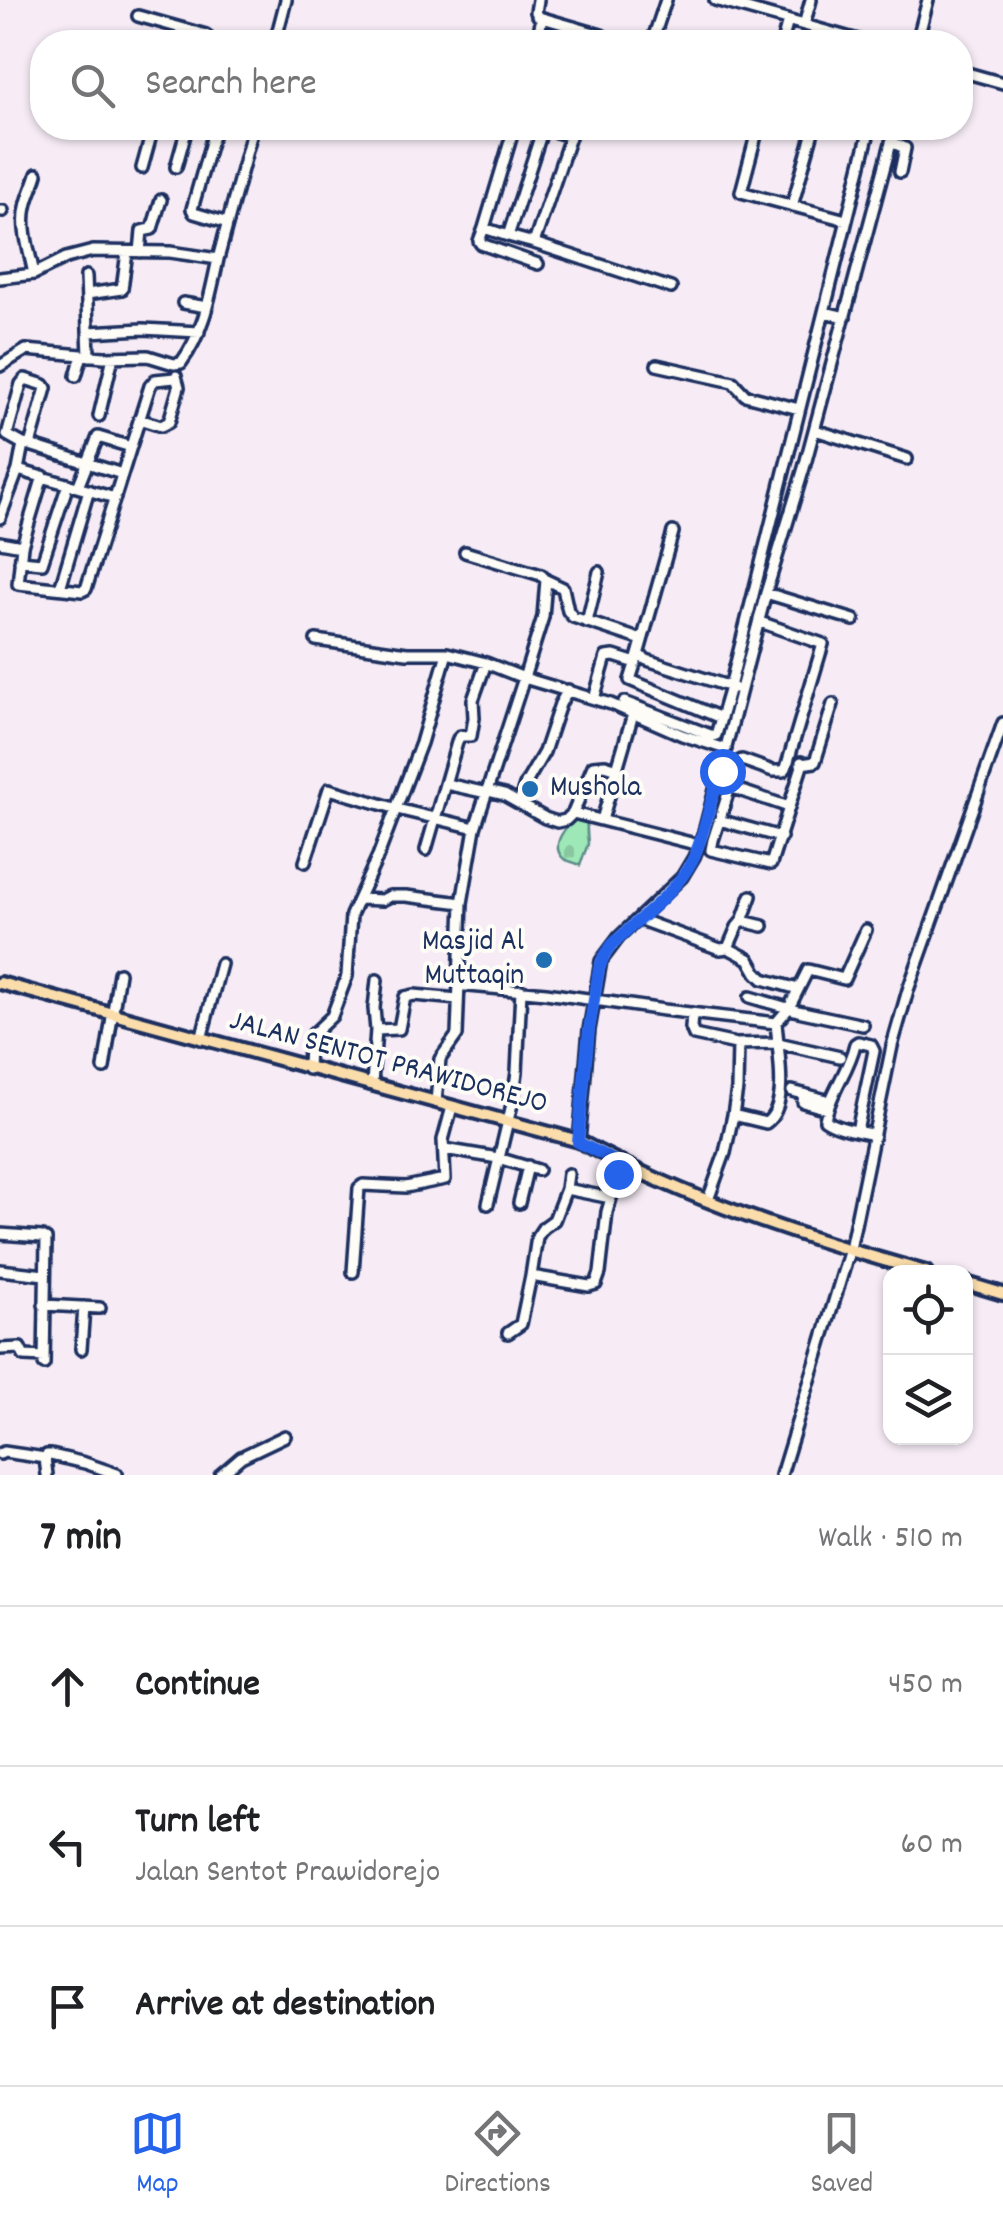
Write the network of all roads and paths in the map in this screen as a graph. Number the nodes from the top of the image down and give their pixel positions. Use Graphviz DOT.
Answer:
graph roads {
  1 [pos="286,0"];
  2 [pos="538,0"];
  3 [pos="666,0"];
  4 [pos="715,0"];
  5 [pos="762,0"];
  6 [pos="811,0"];
  7 [pos="928,0"];
  8 [pos="730,2"];
  9 [pos="758,12"];
  10 [pos="138,16"];
  11 [pos="542,19"];
  12 [pos="788,20"];
  13 [pos="804,25"];
  14 [pos="574,27"];
  15 [pos="186,30"];
  16 [pos="278,30"];
  17 [pos="539,30"];
  18 [pos="573,30"];
  19 [pos="586,30"];
  20 [pos="656,30"];
  21 [pos="785,30"];
  22 [pos="816,30"];
  23 [pos="920,30"];
  24 [pos="973,75"];
  25 [pos="1003,83"];
  26 [pos="150,140"];
  27 [pos="183,140"];
  28 [pos="212,140"];
  29 [pos="249,140"];
  30 [pos="510,140"];
  31 [pos="539,140"];
  32 [pos="569,140"];
  33 [pos="755,140"];
  34 [pos="811,140"];
  35 [pos="865,140"];
  36 [pos="895,143"];
  37 [pos="176,167"];
  38 [pos="142,168"];
  39 [pos="900,172"];
  40 [pos="37,174"];
  41 [pos="160,200"];
  42 [pos="792,206"];
  43 [pos="846,220"];
  44 [pos="228,223"];
  45 [pos="484,228"];
  46 [pos="508,236"];
  47 [pos="534,243"];
  48 [pos="127,252"];
  49 [pos="140,252"];
  50 [pos="218,259"];
  51 [pos="538,264"];
  52 [pos="34,274"];
  53 [pos="86,276"];
  54 [pos="0,278"];
  55 [pos="671,288"];
  56 [pos="87,294"];
  57 [pos="182,303"];
  58 [pos="208,308"];
  59 [pos="834,314"];
  60 [pos="89,332"];
  61 [pos="199,332"];
  62 [pos="86,355"];
  63 [pos="113,357"];
  64 [pos="179,364"];
  65 [pos="0,366"];
  66 [pos="658,366"];
  67 [pos="76,376"];
  68 [pos="175,378"];
  69 [pos="799,409"];
  70 [pos="99,416"];
  71 [pos="139,420"];
  72 [pos="815,430"];
  73 [pos="27,445"];
  74 [pos="131,447"];
  75 [pos="908,459"];
  76 [pos="86,463"];
  77 [pos="18,470"];
  78 [pos="122,474"];
  79 [pos="43,476"];
  80 [pos="78,487"];
  81 [pos="115,498"];
  82 [pos="0,518"];
  83 [pos="673,532"];
  84 [pos="0,542"];
  85 [pos="22,546"];
  86 [pos="465,552"];
  87 [pos="763,557"];
  88 [pos="776,560"];
  89 [pos="20,561"];
  90 [pos="42,563"];
  91 [pos="68,566"];
  92 [pos="599,572"];
  93 [pos="546,580"];
  94 [pos="60,588"];
  95 [pos="772,594"];
  96 [pos="854,620"];
  97 [pos="587,622"];
  98 [pos="762,623"];
  99 [pos="744,632"];
  100 [pos="756,636"];
  101 [pos="316,640"];
  102 [pos="642,640"];
  103 [pos="447,653"];
  104 [pos="637,659"];
  105 [pos="486,663"];
  106 [pos="524,678"];
  107 [pos="630,680"];
  108 [pos="736,689"];
  109 [pos="568,690"];
  110 [pos="594,699"];
  111 [pos="833,704"];
  112 [pos="623,705"];
  113 [pos="633,714"];
  114 [pos="721,718"];
  115 [pos="1003,722"];
  116 [pos="726,749"];
  117 [pos="789,756"];
  118 [pos="802,764"];
  119 [pos="618,769"];
  120 [pos="727,772"];
  121 [pos="446,784"];
  122 [pos="730,787"];
  123 [pos="487,792"];
  124 [pos="718,801"];
  125 [pos="519,803"];
  126 [pos="789,807"];
  127 [pos="396,809"];
  128 [pos="573,813"];
  129 [pos="437,818"];
  130 [pos="602,820"];
  131 [pos="719,820"];
  132 [pos="475,828"];
  133 [pos="780,837"];
  134 [pos="699,845"];
  135 [pos="426,850"];
  136 [pos="306,862"];
  137 [pos="750,896"];
  138 [pos="359,899"];
  139 [pos="462,903"];
  140 [pos="638,919"];
  141 [pos="742,921"];
  142 [pos="763,926"];
  143 [pos="866,930"];
  144 [pos="728,948"];
  145 [pos="221,964"];
  146 [pos="119,973"];
  147 [pos="377,980"];
  148 [pos="0,983"];
  149 [pos="458,985"];
  150 [pos="798,989"];
  151 [pos="520,990"];
  152 [pos="750,997"];
  153 [pos="458,999"];
  154 [pos="594,1000"];
  155 [pos="789,1008"];
  156 [pos="692,1013"];
  157 [pos="112,1015"];
  158 [pos="776,1023"];
  159 [pos="863,1024"];
  160 [pos="376,1030"];
  161 [pos="201,1039"];
  162 [pos="778,1043"];
  163 [pos="738,1044"];
  164 [pos="840,1057"];
  165 [pos="104,1068"];
  166 [pos="308,1069"];
  167 [pos="372,1084"];
  168 [pos="792,1092"];
  169 [pos="436,1102"];
  170 [pos="828,1105"];
  171 [pos="452,1106"];
  172 [pos="733,1115"];
  173 [pos="509,1122"];
  174 [pos="857,1131"];
  175 [pos="874,1135"];
  176 [pos="578,1142"];
  177 [pos="444,1148"];
  178 [pos="498,1158"];
  179 [pos="621,1164"];
  180 [pos="568,1174"];
  181 [pos="566,1189"];
  182 [pos="611,1198"];
  183 [pos="708,1200"];
  184 [pos="488,1204"];
  185 [pos="520,1204"];
  186 [pos="0,1234"];
  187 [pos="850,1249"];
  188 [pos="903,1265"];
  189 [pos="0,1270"];
  190 [pos="353,1272"];
  191 [pos="45,1275"];
  192 [pos="531,1276"];
  193 [pos="973,1285"];
  194 [pos="1003,1294"];
  195 [pos="44,1305"];
  196 [pos="84,1307"];
  197 [pos="100,1308"];
  198 [pos="508,1333"];
  199 [pos="0,1349"];
  200 [pos="81,1349"];
  201 [pos="285,1436"];
  202 [pos="0,1454"];
  203 [pos="46,1458"];
  204 [pos="117,1474"];
  205 [pos="47,1475"];
  206 [pos="220,1475"];
  207 [pos="781,1475"];
  1 -- 16 [label="street"];
  2 -- 11 [label="street"];
  3 -- 20 [label="street"];
  4 -- 8 [label="street"];
  5 -- 9 [label="street"];
  6 -- 13 [label="street"];
  7 -- 23 [label="street"];
  8 -- 9 [label="street"];
  9 -- 12 [label="street"];
  10 -- 15 [label="street"];
  11 -- 14 [label="street"];
  11 -- 17 [label="street"];
  12 -- 13 [label="street"];
  12 -- 21 [label="street"];
  13 -- 22 [label="street"];
  14 -- 18 [label="street"];
  14 -- 19 [label="street"];
  24 -- 25 [label="street"];
  26 -- 38 [label="street"];
  27 -- 37 [label="street"];
  28 -- 44 [label="street"];
  29 -- 44 [label="street"];
  30 -- 45 [label="street"];
  31 -- 46 [label="street"];
  32 -- 47 [label="street"];
  33 -- 42 [label="street"];
  34 -- 42 [label="street"];
  35 -- 43 [label="street"];
  36 -- 39 [label="street"];
  36 -- 59 [label="street"];
  40 -- 52 [label="street"];
  41 -- 49 [label="street"];
  42 -- 43 [label="street"];
  43 -- 59 [label="street"];
  44 -- 50 [label="street"];
  45 -- 46 [label="street"];
  45 -- 51 [label="street"];
  46 -- 47 [label="street"];
  47 -- 55 [label="street"];
  48 -- 49 [label="street"];
  48 -- 52 [label="street"];
  48 -- 56 [label="street"];
  49 -- 50 [label="street"];
  50 -- 58 [label="street"];
  52 -- 54 [label="street"];
  53 -- 56 [label="street"];
  56 -- 60 [label="street"];
  57 -- 58 [label="street"];
  58 -- 61 [label="street"];
  59 -- 69 [label="street"];
  59 -- 72 [label="street"];
  60 -- 61 [label="street"];
  60 -- 62 [label="street"];
  61 -- 64 [label="street"];
  62 -- 63 [label="street"];
  62 -- 65 [label="street"];
  62 -- 67 [label="street"];
  63 -- 64 [label="street"];
  63 -- 70 [label="street"];
  64 -- 68 [label="street"];
  66 -- 69 [label="street"];
  68 -- 71 [label="street"];
  68 -- 71 [label="street"];
  69 -- 87 [label="street"];
  71 -- 74 [label="street"];
  72 -- 75 [label="street"];
  72 -- 88 [label="street"];
  73 -- 73 [label="street"];
  73 -- 76 [label="street"];
  73 -- 77 [label="street"];
  74 -- 76 [label="street"];
  74 -- 78 [label="street"];
  76 -- 78 [label="street"];
  76 -- 80 [label="street"];
  77 -- 79 [label="street"];
  77 -- 82 [label="street"];
  78 -- 81 [label="street"];
  79 -- 80 [label="street"];
  79 -- 85 [label="street"];
  80 -- 81 [label="street"];
  80 -- 90 [label="street"];
  80 -- 91 [label="street"];
  81 -- 94 [label="street"];
  83 -- 102 [label="street"];
  84 -- 85 [label="street"];
  85 -- 89 [label="street"];
  86 -- 93 [label="street"];
  87 -- 88 [label="street"];
  87 -- 99 [label="street"];
  88 -- 95 [label="street"];
  89 -- 90 [label="street"];
  89 -- 94 [label="street"];
  90 -- 91 [label="street"];
  91 -- 94 [label="street"];
  92 -- 97 [label="street"];
  93 -- 97 [label="street"];
  93 -- 106 [label="street"];
  95 -- 96 [label="street"];
  95 -- 98 [label="street"];
  97 -- 102 [label="street"];
  98 -- 100 [label="street"];
  98 -- 117 [label="street"];
  99 -- 100 [label="street"];
  99 -- 108 [label="street"];
  100 -- 108 [label="street"];
  101 -- 103 [label="street"];
  102 -- 104 [label="street"];
  103 -- 105 [label="street"];
  103 -- 127 [label="street"];
  104 -- 107 [label="street"];
  104 -- 108 [label="street"];
  104 -- 110 [label="street"];
  105 -- 106 [label="street"];
  105 -- 121 [label="street"];
  106 -- 109 [label="street"];
  106 -- 123 [label="street"];
  107 -- 112 [label="street"];
  107 -- 114 [label="street"];
  108 -- 114 [label="street"];
  108 -- 116 [label="street"];
  109 -- 110 [label="street"];
  109 -- 125 [label="street"];
  110 -- 112 [label="street"];
  111 -- 118 [label="street"];
  112 -- 113 [label="street"];
  112 -- 114 [label="street"];
  113 -- 116 [label="street"];
  113 -- 119 [label="street"];
  115 -- 175 [label="street"];
  116 -- 120 [label="street"];
  117 -- 118 [label="street"];
  117 -- 120 [label="street"];
  118 -- 126 [label="street"];
  119 -- 128 [label="street"];
  119 -- 130 [label="street"];
  120 -- 122 [label="street"];
  120 -- 124 [label="street"];
  121 -- 123 [label="street"];
  121 -- 129 [label="street"];
  122 -- 124 [label="street"];
  122 -- 126 [label="street"];
  123 -- 125 [label="street"];
  123 -- 132 [label="street"];
  124 -- 131 [label="street"];
  124 -- 134 [label="street"];
  125 -- 128 [label="street"];
  126 -- 133 [label="street"];
  127 -- 129 [label="street"];
  127 -- 136 [label="street"];
  127 -- 138 [label="street"];
  128 -- 130 [label="street"];
  129 -- 132 [label="street"];
  129 -- 135 [label="street"];
  130 -- 134 [label="street"];
  131 -- 133 [label="street"];
  131 -- 133 [label="street"];
  132 -- 139 [label="street"];
  134 -- 140 [label="street"];
  137 -- 141 [label="street"];
  138 -- 139 [label="street"];
  138 -- 166 [label="street"];
  139 -- 149 [label="street"];
  140 -- 144 [label="street"];
  140 -- 154 [label="street"];
  141 -- 142 [label="street"];
  141 -- 144 [label="street"];
  143 -- 150 [label="street"];
  144 -- 150 [label="street"];
  145 -- 161 [label="street"];
  146 -- 157 [label="street"];
  147 -- 160 [label="street"];
  148 -- 157 [label="main road, JALAN SENTOT PRAWIDOREJO"];
  149 -- 151 [label="street"];
  149 -- 153 [label="street"];
  150 -- 155 [label="street"];
  151 -- 154 [label="street"];
  151 -- 173 [label="street"];
  152 -- 155 [label="street"];
  153 -- 160 [label="street"];
  153 -- 169 [label="street"];
  154 -- 156 [label="street"];
  154 -- 176 [label="street"];
  155 -- 158 [label="street"];
  155 -- 159 [label="street"];
  156 -- 158 [label="street"];
  156 -- 163 [label="street"];
  157 -- 161 [label="main road, JALAN SENTOT PRAWIDOREJO"];
  157 -- 165 [label="street"];
  158 -- 162 [label="street"];
  160 -- 167 [label="street"];
  161 -- 166 [label="main road, JALAN SENTOT PRAWIDOREJO"];
  162 -- 163 [label="street"];
  162 -- 164 [label="street"];
  162 -- 172 [label="street"];
  163 -- 172 [label="street"];
  166 -- 167 [label="main road, JALAN SENTOT PRAWIDOREJO"];
  167 -- 169 [label="main road, JALAN SENTOT PRAWIDOREJO"];
  168 -- 170 [label="street"];
  169 -- 171 [label="main road, JALAN SENTOT PRAWIDOREJO"];
  170 -- 174 [label="street"];
  170 -- 174 [label="street"];
  171 -- 173 [label="main road, JALAN SENTOT PRAWIDOREJO"];
  171 -- 177 [label="street"];
  172 -- 183 [label="street"];
  173 -- 176 [label="main road, JALAN SENTOT PRAWIDOREJO"];
  173 -- 178 [label="street"];
  174 -- 175 [label="street"];
  175 -- 187 [label="street"];
  176 -- 179 [label="main road, JALAN SENTOT PRAWIDOREJO"];
  177 -- 178 [label="street"];
  177 -- 190 [label="street"];
  178 -- 184 [label="street"];
  178 -- 185 [label="street"];
  179 -- 182 [label="street"];
  179 -- 183 [label="main road, JALAN SENTOT PRAWIDOREJO"];
  180 -- 181 [label="street"];
  181 -- 182 [label="street"];
  181 -- 192 [label="street"];
  182 -- 192 [label="street"];
  183 -- 187 [label="main road, JALAN SENTOT PRAWIDOREJO"];
  186 -- 191 [label="street"];
  187 -- 188 [label="main road, JALAN SENTOT PRAWIDOREJO"];
  187 -- 207 [label="street"];
  189 -- 191 [label="street"];
  191 -- 195 [label="street"];
  192 -- 198 [label="street"];
  193 -- 194 [label="main road"];
  195 -- 196 [label="street"];
  195 -- 199 [label="street"];
  196 -- 197 [label="street"];
  196 -- 200 [label="street"];
  201 -- 206 [label="street"];
  202 -- 203 [label="street"];
  203 -- 204 [label="street"];
  203 -- 205 [label="street"];
}
